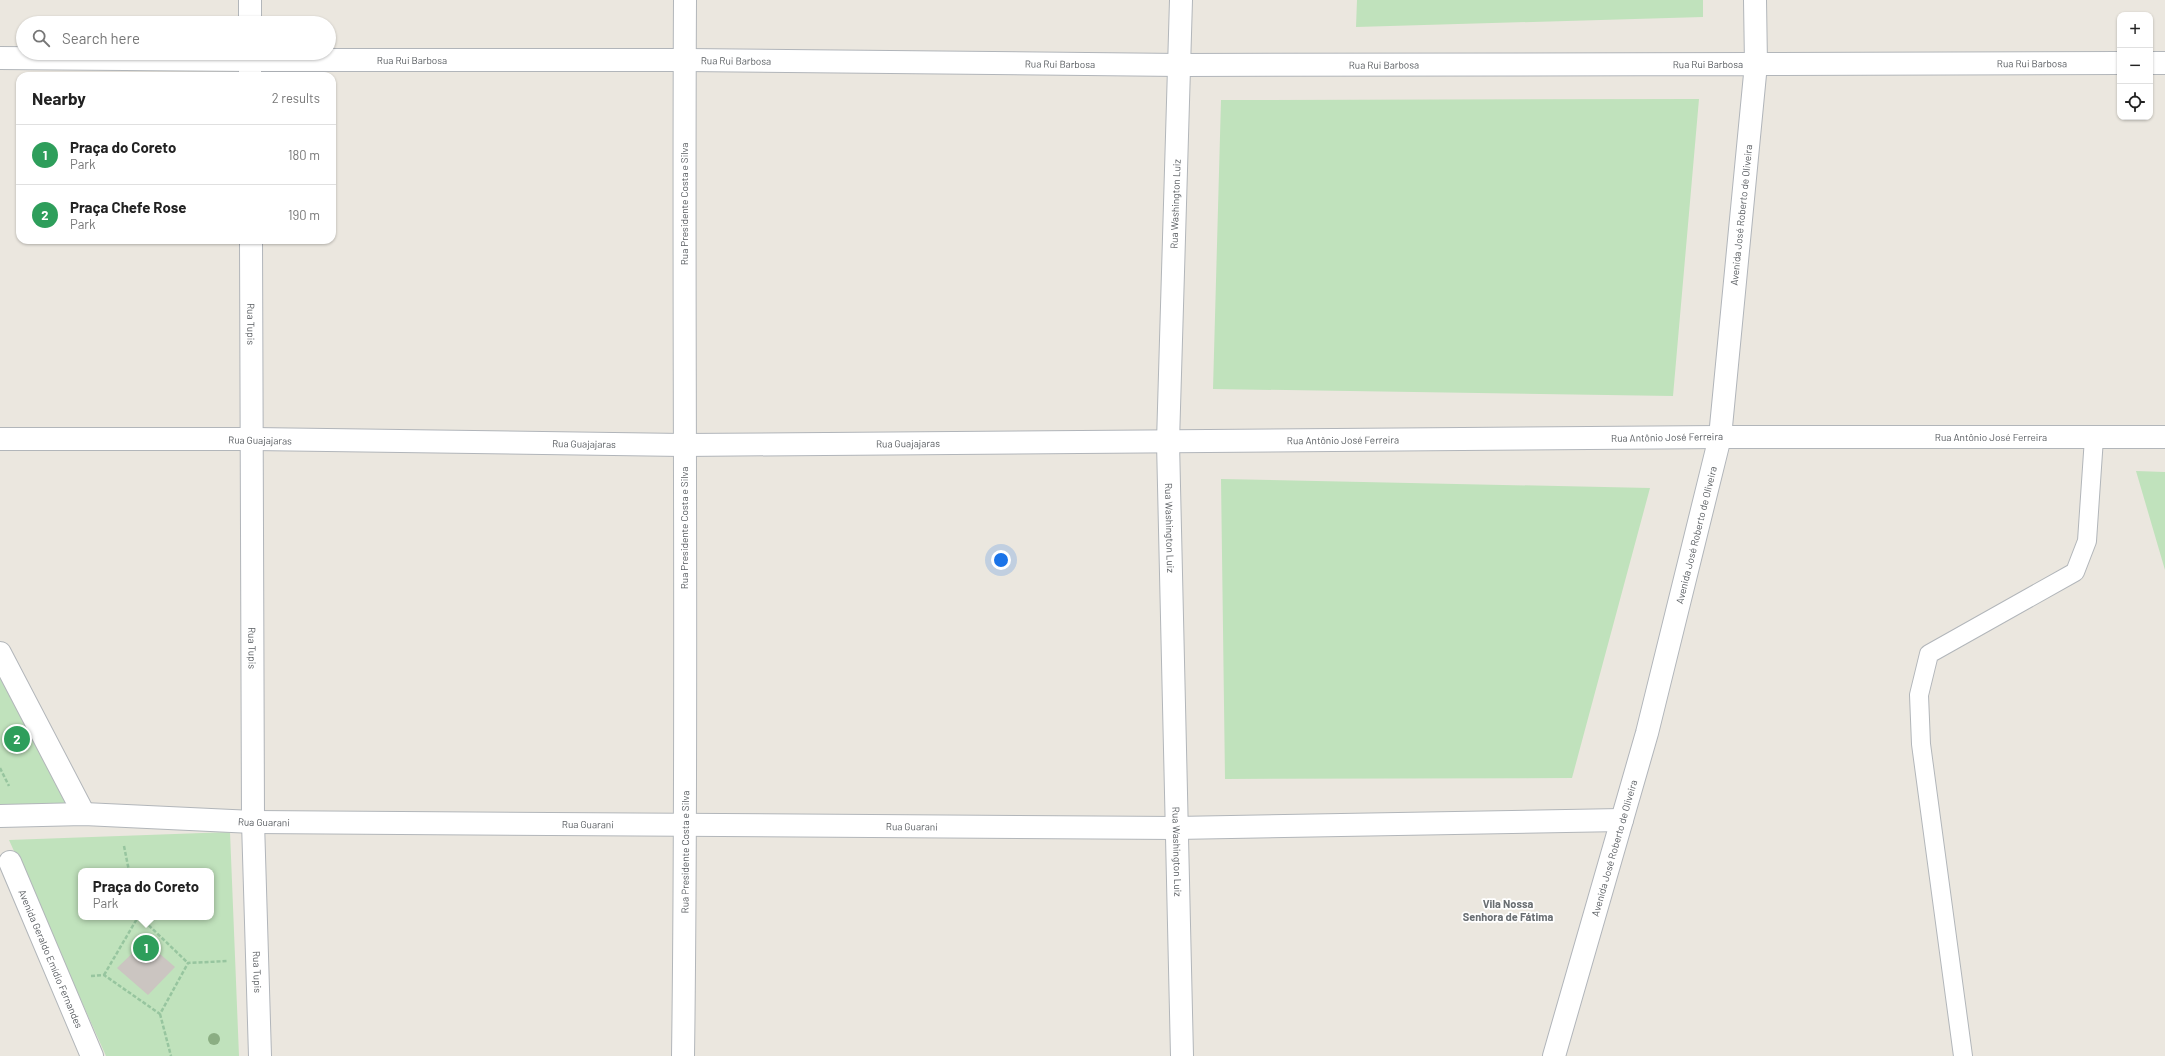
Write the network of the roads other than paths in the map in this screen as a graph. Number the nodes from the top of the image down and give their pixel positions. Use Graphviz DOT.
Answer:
graph roads {
  1 [pos="250,0"];
  2 [pos="685,0"];
  3 [pos="1180,0"];
  4 [pos="1756,0"];
  5 [pos="250,16"];
  6 [pos="0,58"];
  7 [pos="16,58"];
  8 [pos="100,60"];
  9 [pos="685,60"];
  10 [pos="250,63"];
  11 [pos="2117,63"];
  12 [pos="2153,63"];
  13 [pos="2165,63"];
  14 [pos="1756,64"];
  15 [pos="1180,65"];
  16 [pos="251,244"];
  17 [pos="1720,437"];
  18 [pos="2165,437"];
  19 [pos="2094,438"];
  20 [pos="0,439"];
  21 [pos="252,439"];
  22 [pos="1168,442"];
  23 [pos="684,445"];
  24 [pos="0,653"];
  25 [pos="84,814"];
  26 [pos="0,816"];
  27 [pos="1622,820"];
  28 [pos="253,822"];
  29 [pos="686,823"];
  30 [pos="1176,828"];
  31 [pos="10,862"];
  32 [pos="92,1056"];
  33 [pos="260,1056"];
  34 [pos="683,1056"];
  35 [pos="1182,1056"];
  36 [pos="1554,1056"];
  37 [pos="1963,1056"];
  1 -- 5 [label="street"];
  2 -- 9 [label="street, Rua Presidente Costa e Silva"];
  3 -- 15 [label="street, Rua Washington Luiz"];
  4 -- 14 [label="street, Avenida José Roberto de Oliveira"];
  6 -- 7 [label="street, Rua Rui Barbosa"];
  8 -- 10 [label="street, Rua Rui Barbosa"];
  9 -- 10 [label="street, Rua Rui Barbosa"];
  9 -- 15 [label="street, Rua Rui Barbosa"];
  9 -- 23 [label="street, Rua Presidente Costa e Silva"];
  11 -- 14 [label="street, Rua Rui Barbosa"];
  12 -- 13 [label="street"];
  14 -- 15 [label="street, Rua Rui Barbosa"];
  14 -- 17 [label="street, Avenida José Roberto de Oliveira"];
  15 -- 22 [label="street, Rua Washington Luiz"];
  16 -- 21 [label="street, Rua Tupis"];
  17 -- 19 [label="street, Rua Antônio José Ferreira"];
  17 -- 22 [label="street, Rua Antônio José Ferreira"];
  17 -- 27 [label="street, Avenida José Roberto de Oliveira"];
  18 -- 19 [label="street, Rua Antônio José Ferreira"];
  19 -- 37 [label="lane"];
  20 -- 21 [label="street, Rua Guajajaras"];
  21 -- 23 [label="street, Rua Guajajaras"];
  21 -- 28 [label="street, Rua Tupis"];
  22 -- 23 [label="street, Rua Guajajaras"];
  22 -- 30 [label="street, Rua Washington Luiz"];
  23 -- 29 [label="street, Rua Presidente Costa e Silva"];
  24 -- 25 [label="street"];
  25 -- 26 [label="street, Rua Guarani"];
  25 -- 28 [label="street, Rua Guarani"];
  27 -- 30 [label="street, Rua Guarani"];
  27 -- 36 [label="street, Avenida José Roberto de Oliveira"];
  28 -- 29 [label="street, Rua Guarani"];
  28 -- 33 [label="street, Rua Tupis"];
  29 -- 30 [label="street, Rua Guarani"];
  29 -- 34 [label="street, Rua Presidente Costa e Silva"];
  30 -- 35 [label="street, Rua Washington Luiz"];
  31 -- 32 [label="street, Avenida Geraldo Emídio Fernandes"];
}
